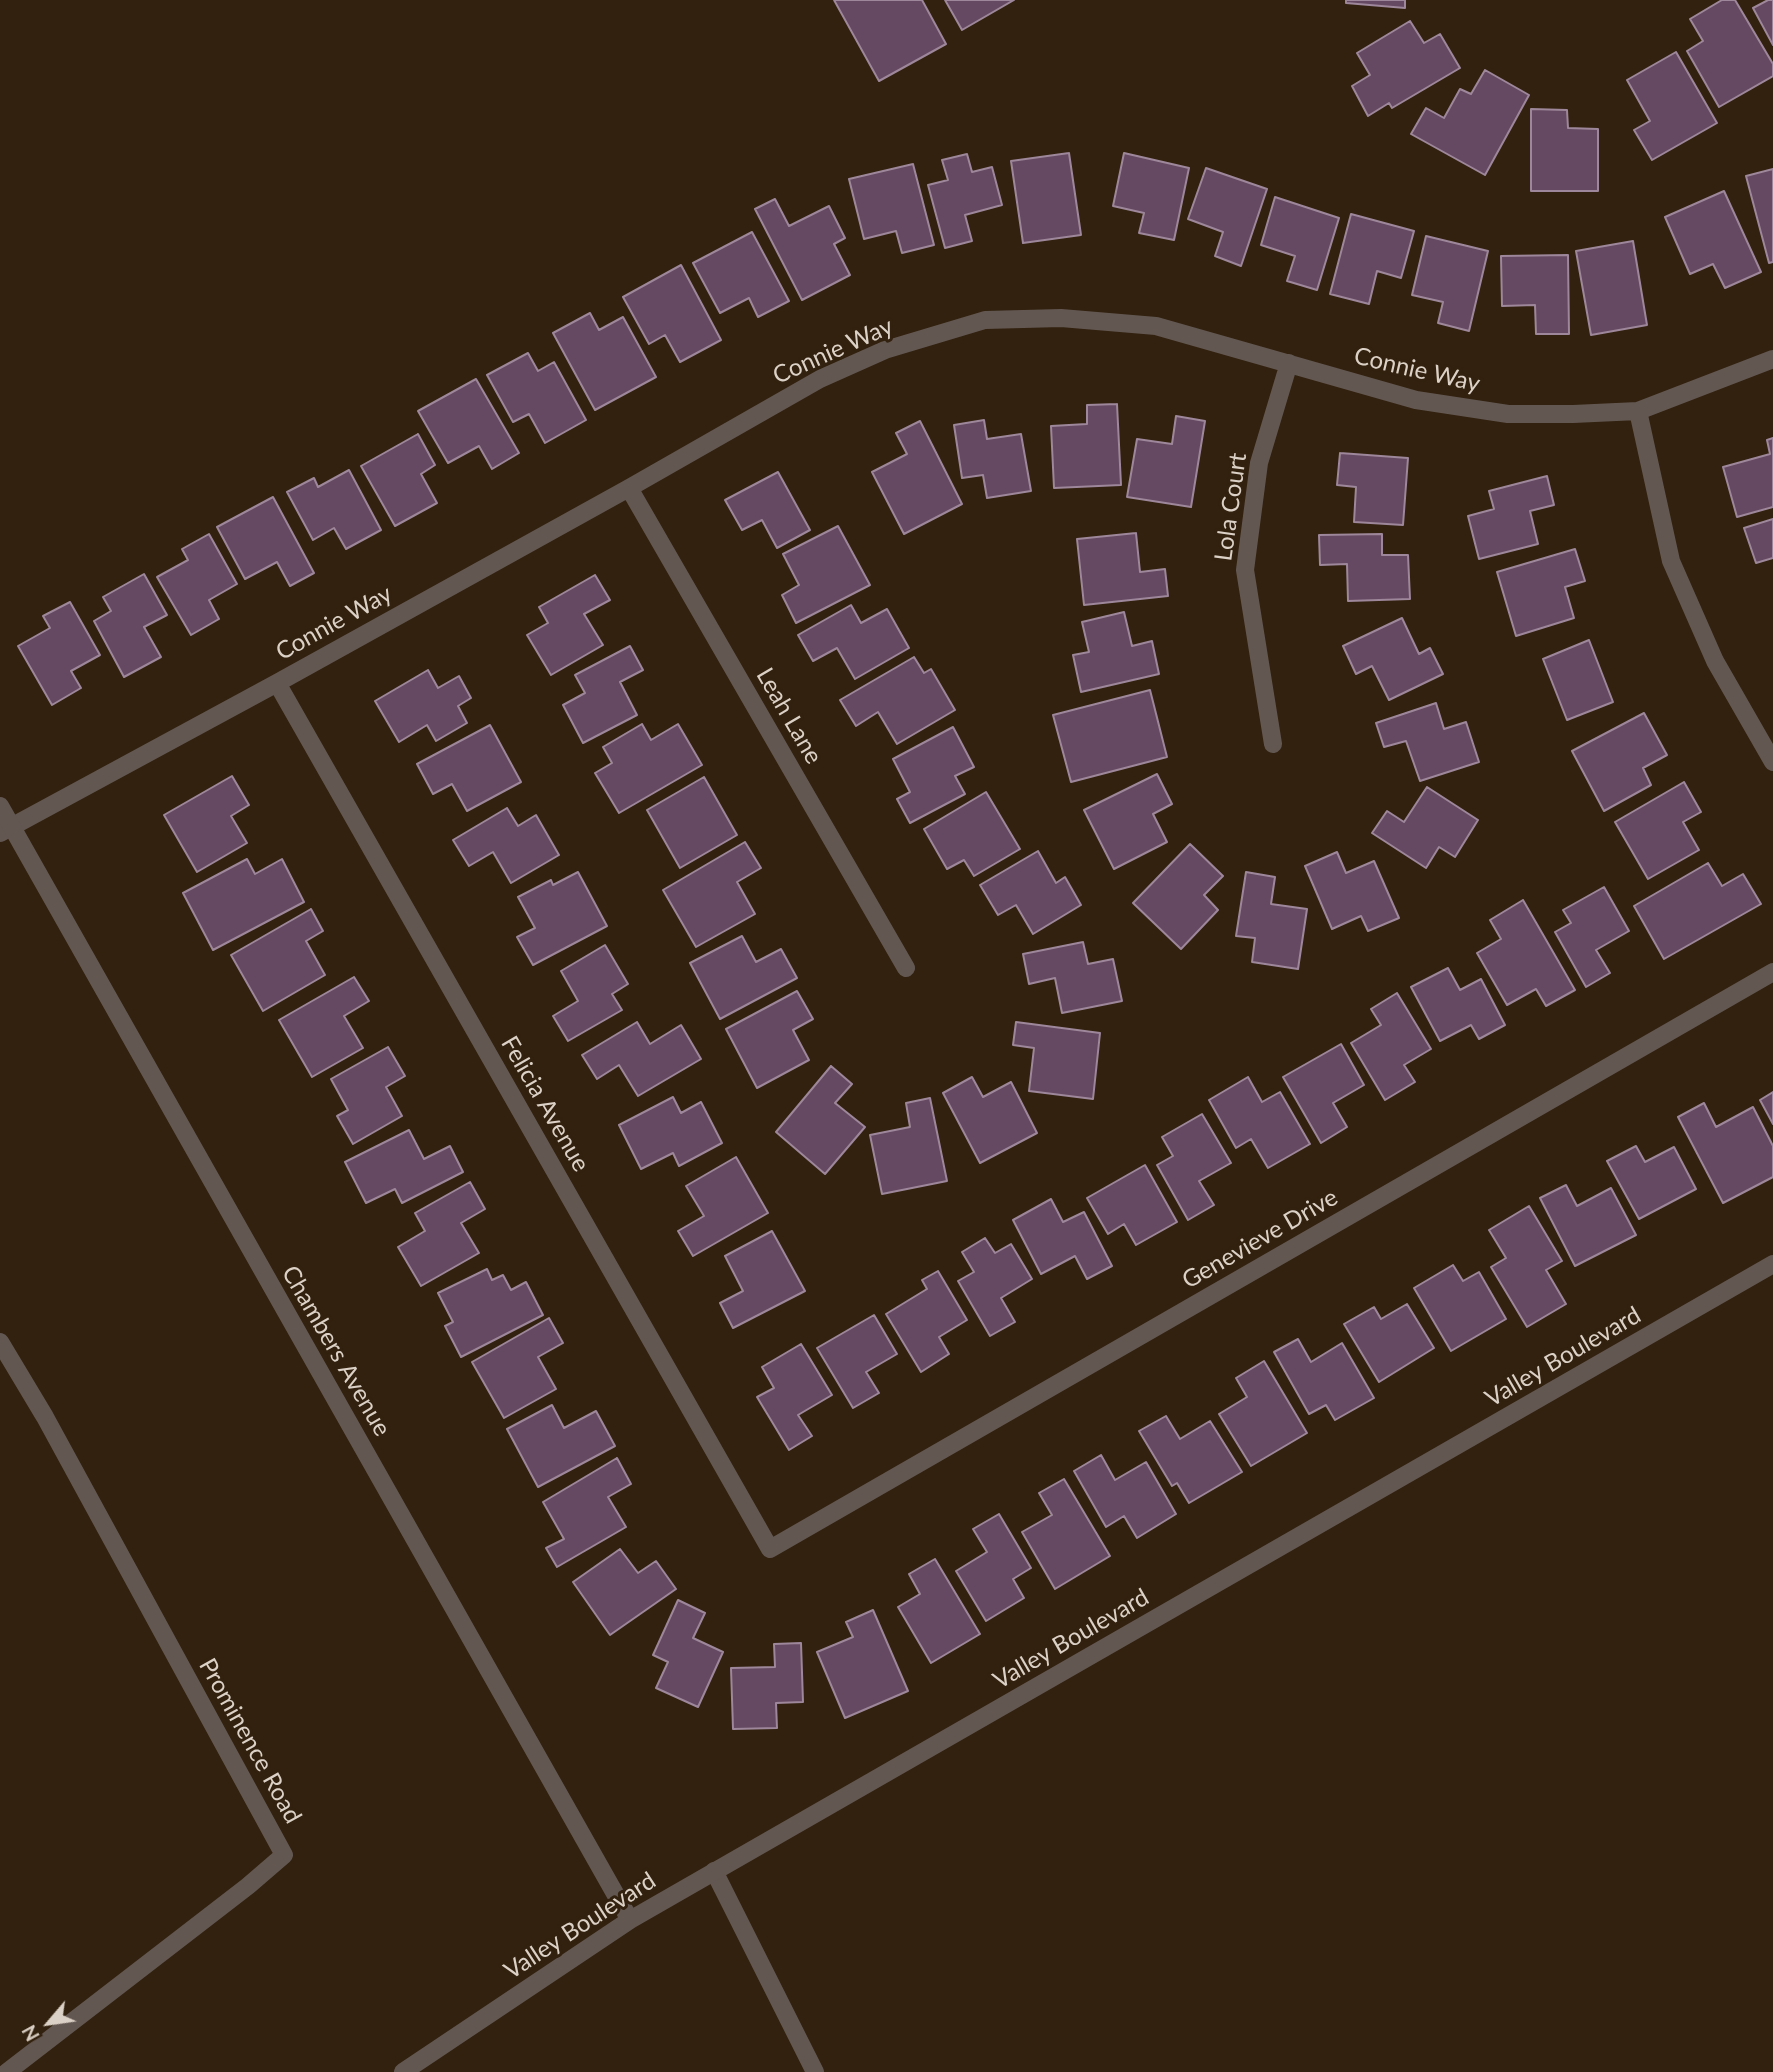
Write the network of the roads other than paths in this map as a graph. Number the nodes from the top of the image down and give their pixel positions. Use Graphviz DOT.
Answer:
graph roads {
  1 [pos="1773,359"];
  2 [pos="1289,363"];
  3 [pos="1638,411"];
  4 [pos="629,488"];
  5 [pos="277,682"];
  6 [pos="1273,744"];
  7 [pos="1773,762"];
  8 [pos="0,806"];
  9 [pos="6,829"];
  10 [pos="906,968"];
  11 [pos="1773,972"];
  12 [pos="1773,1264"];
  13 [pos="0,1342"];
  14 [pos="771,1549"];
  15 [pos="714,1871"];
  16 [pos="630,1920"];
  17 [pos="7,2072"];
  18 [pos="403,2072"];
  19 [pos="815,2072"];
  1 -- 3 [label="street, Connie Way"];
  2 -- 3 [label="street, Connie Way"];
  2 -- 4 [label="street, Connie Way"];
  2 -- 6 [label="street, Lola Court"];
  3 -- 7 [label="street"];
  4 -- 5 [label="street, Connie Way"];
  4 -- 10 [label="street, Leah Lane"];
  5 -- 9 [label="street, Connie Way"];
  5 -- 14 [label="street, Felicia Avenue"];
  8 -- 9 [label="street, Chambers Avenue"];
  9 -- 16 [label="street, Chambers Avenue"];
  11 -- 14 [label="street, Genevieve Drive"];
  12 -- 15 [label="street, Valley Boulevard"];
  13 -- 17 [label="street, Prominence Road"];
  15 -- 16 [label="street, Valley Boulevard"];
  15 -- 19 [label="street"];
  16 -- 18 [label="street, Valley Boulevard"];
}
